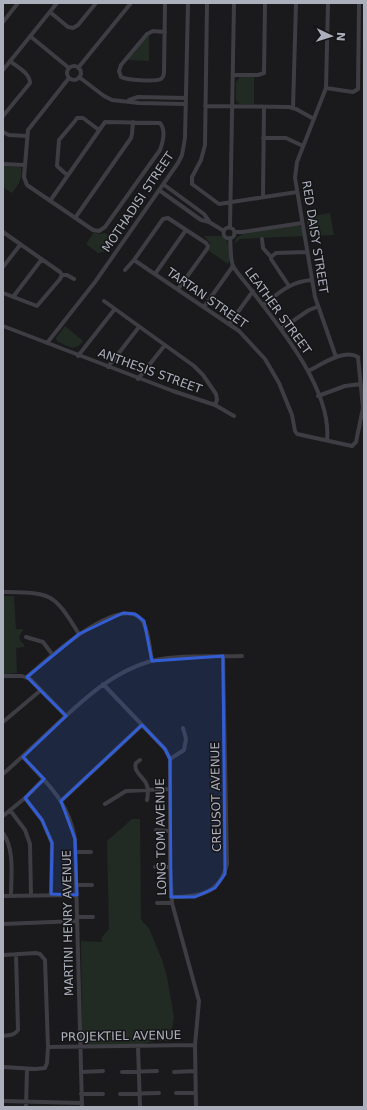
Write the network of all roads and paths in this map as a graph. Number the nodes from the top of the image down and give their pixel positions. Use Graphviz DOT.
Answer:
graph roads {
  1 [pos="18,3"];
  2 [pos="57,3"];
  3 [pos="96,3"];
  4 [pos="131,3"];
  5 [pos="165,3"];
  6 [pos="188,3"];
  7 [pos="206,3"];
  8 [pos="234,3"];
  9 [pos="265,3"];
  10 [pos="296,3"];
  11 [pos="328,3"];
  12 [pos="359,3"];
  13 [pos="50,12"];
  14 [pos="3,22"];
  15 [pos="165,32"];
  16 [pos="30,36"];
  17 [pos="10,61"];
  18 [pos="69,68"];
  19 [pos="78,68"];
  20 [pos="3,70"];
  21 [pos="233,75"];
  22 [pos="79,77"];
  23 [pos="69,78"];
  24 [pos="326,88"];
  25 [pos="186,98"];
  26 [pos="126,100"];
  27 [pos="186,104"];
  28 [pos="205,106"];
  29 [pos="232,106"];
  30 [pos="264,107"];
  31 [pos="293,108"];
  32 [pos="3,116"];
  33 [pos="314,119"];
  34 [pos="133,122"];
  35 [pos="99,130"];
  36 [pos="3,132"];
  37 [pos="27,136"];
  38 [pos="264,138"];
  39 [pos="303,146"];
  40 [pos="3,164"];
  41 [pos="24,165"];
  42 [pos="68,176"];
  43 [pos="163,184"];
  44 [pos="159,190"];
  45 [pos="297,192"];
  46 [pos="263,197"];
  47 [pos="50,201"];
  48 [pos="231,202"];
  49 [pos="75,218"];
  50 [pos="209,222"];
  51 [pos="302,223"];
  52 [pos="230,227"];
  53 [pos="186,230"];
  54 [pos="224,231"];
  55 [pos="3,232"];
  56 [pos="234,232"];
  57 [pos="230,238"];
  58 [pos="262,239"];
  59 [pos="20,245"];
  60 [pos="307,252"];
  61 [pos="271,257"];
  62 [pos="42,259"];
  63 [pos="134,260"];
  64 [pos="233,266"];
  65 [pos="3,267"];
  66 [pos="125,270"];
  67 [pos="155,274"];
  68 [pos="62,275"];
  69 [pos="74,279"];
  70 [pos="311,280"];
  71 [pos="289,286"];
  72 [pos="178,289"];
  73 [pos="253,291"];
  74 [pos="3,293"];
  75 [pos="13,297"];
  76 [pos="104,301"];
  77 [pos="263,305"];
  78 [pos="204,307"];
  79 [pos="317,307"];
  80 [pos="114,310"];
  81 [pos="230,323"];
  82 [pos="3,326"];
  83 [pos="139,327"];
  84 [pos="281,329"];
  85 [pos="47,343"];
  86 [pos="165,345"];
  87 [pos="78,356"];
  88 [pos="336,357"];
  89 [pos="108,367"];
  90 [pos="308,371"];
  91 [pos="138,378"];
  92 [pos="361,384"];
  93 [pos="318,396"];
  94 [pos="215,405"];
  95 [pos="234,416"];
  96 [pos="327,440"];
  97 [pos="3,592"];
  98 [pos="79,634"];
  99 [pos="26,637"];
  100 [pos="52,654"];
  101 [pos="223,656"];
  102 [pos="242,656"];
  103 [pos="152,661"];
  104 [pos="3,676"];
  105 [pos="27,677"];
  106 [pos="103,684"];
  107 [pos="41,690"];
  108 [pos="3,716"];
  109 [pos="9,716"];
  110 [pos="66,716"];
  111 [pos="3,722"];
  112 [pos="142,725"];
  113 [pos="183,728"];
  114 [pos="22,757"];
  115 [pos="170,759"];
  116 [pos="140,760"];
  117 [pos="3,774"];
  118 [pos="44,779"];
  119 [pos="170,789"];
  120 [pos="148,790"];
  121 [pos="25,798"];
  122 [pos="148,800"];
  123 [pos="61,801"];
  124 [pos="105,804"];
  125 [pos="10,810"];
  126 [pos="3,816"];
  127 [pos="156,830"];
  128 [pos="170,830"];
  129 [pos="3,833"];
  130 [pos="77,852"];
  131 [pos="91,852"];
  132 [pos="155,867"];
  133 [pos="170,867"];
  134 [pos="77,885"];
  135 [pos="92,885"];
  136 [pos="51,894"];
  137 [pos="31,895"];
  138 [pos="77,895"];
  139 [pos="3,896"];
  140 [pos="11,896"];
  141 [pos="171,898"];
  142 [pos="157,903"];
  143 [pos="172,903"];
  144 [pos="93,917"];
  145 [pos="77,919"];
  146 [pos="3,924"];
  147 [pos="16,954"];
  148 [pos="3,955"];
  149 [pos="3,1036"];
  150 [pos="195,1045"];
  151 [pos="138,1046"];
  152 [pos="48,1047"];
  153 [pos="81,1047"];
  154 [pos="3,1067"];
  155 [pos="27,1069"];
  156 [pos="139,1071"];
  157 [pos="157,1071"];
  158 [pos="195,1071"];
  159 [pos="81,1072"];
  160 [pos="103,1072"];
  161 [pos="122,1072"];
  162 [pos="174,1072"];
  163 [pos="159,1093"];
  164 [pos="176,1093"];
  165 [pos="196,1093"];
  166 [pos="81,1094"];
  167 [pos="103,1094"];
  168 [pos="120,1094"];
  169 [pos="140,1094"];
  170 [pos="3,1100"];
  171 [pos="26,1101"];
  172 [pos="82,1105"];
  173 [pos="26,1107"];
  174 [pos="140,1107"];
  175 [pos="196,1107"];
  1 -- 14 [label="street"];
  2 -- 13 [label="street"];
  3 -- 13 [label="street"];
  4 -- 19 [label="street"];
  5 -- 15 [label="street"];
  6 -- 25 [label="street, MOTHADISI STREET"];
  7 -- 28 [label="street"];
  8 -- 21 [label="street"];
  9 -- 21 [label="street"];
  10 -- 31 [label="street"];
  11 -- 24 [label="street, RED DAISY STREET"];
  12 -- 24 [label="street"];
  13 -- 16 [label="street"];
  15 -- 15 [label="street"];
  16 -- 17 [label="street"];
  16 -- 18 [label="street"];
  17 -- 20 [label="street"];
  17 -- 32 [label="street"];
  18 -- 19 [label="street"];
  18 -- 23 [label="street"];
  19 -- 22 [label="street"];
  21 -- 29 [label="street"];
  22 -- 23 [label="street"];
  22 -- 26 [label="street"];
  23 -- 37 [label="street"];
  24 -- 33 [label="street, RED DAISY STREET"];
  25 -- 26 [label="street"];
  25 -- 27 [label="street, MOTHADISI STREET"];
  26 -- 27 [label="street"];
  27 -- 43 [label="street, MOTHADISI STREET"];
  28 -- 29 [label="street"];
  28 -- 48 [label="street"];
  29 -- 30 [label="street"];
  29 -- 48 [label="street"];
  30 -- 31 [label="street"];
  30 -- 38 [label="street"];
  31 -- 33 [label="street"];
  33 -- 39 [label="street, RED DAISY STREET"];
  34 -- 35 [label="street"];
  34 -- 49 [label="street"];
  34 -- 49 [label="street"];
  35 -- 42 [label="street"];
  35 -- 42 [label="street"];
  36 -- 37 [label="street"];
  37 -- 41 [label="street"];
  38 -- 39 [label="street"];
  38 -- 46 [label="street"];
  39 -- 45 [label="street, RED DAISY STREET"];
  40 -- 41 [label="street"];
  41 -- 47 [label="street"];
  42 -- 47 [label="street"];
  43 -- 44 [label="street, MOTHADISI STREET"];
  43 -- 50 [label="street"];
  44 -- 50 [label="street"];
  44 -- 85 [label="street, MOTHADISI STREET"];
  45 -- 46 [label="street"];
  45 -- 51 [label="street, RED DAISY STREET"];
  46 -- 48 [label="street"];
  47 -- 49 [label="street"];
  48 -- 52 [label="street"];
  50 -- 54 [label="street"];
  51 -- 56 [label="street"];
  51 -- 60 [label="street, RED DAISY STREET"];
  52 -- 54 [label="street"];
  52 -- 56 [label="street"];
  53 -- 63 [label="street"];
  53 -- 67 [label="street"];
  53 -- 72 [label="street"];
  54 -- 57 [label="street"];
  55 -- 59 [label="street"];
  56 -- 57 [label="street"];
  57 -- 64 [label="street, LEATHER STREET"];
  58 -- 61 [label="street"];
  59 -- 62 [label="street"];
  59 -- 65 [label="street"];
  60 -- 61 [label="street"];
  60 -- 70 [label="street, RED DAISY STREET"];
  61 -- 71 [label="street"];
  62 -- 68 [label="street"];
  62 -- 75 [label="street"];
  63 -- 66 [label="street"];
  63 -- 67 [label="street, TARTAN STREET"];
  64 -- 73 [label="street, LEATHER STREET"];
  64 -- 78 [label="street"];
  67 -- 72 [label="street, TARTAN STREET"];
  68 -- 69 [label="street"];
  68 -- 75 [label="street"];
  70 -- 71 [label="street"];
  70 -- 79 [label="street, RED DAISY STREET"];
  71 -- 77 [label="street"];
  72 -- 78 [label="street, TARTAN STREET"];
  73 -- 77 [label="street, LEATHER STREET"];
  73 -- 81 [label="street"];
  74 -- 75 [label="street"];
  76 -- 80 [label="street, ANTHESIS STREET"];
  77 -- 84 [label="street, LEATHER STREET"];
  78 -- 81 [label="street, TARTAN STREET"];
  79 -- 84 [label="street"];
  79 -- 88 [label="street, RED DAISY STREET"];
  80 -- 83 [label="street, ANTHESIS STREET"];
  80 -- 87 [label="street, ANTHESIS STREET"];
  81 -- 96 [label="street, TARTAN STREET"];
  82 -- 85 [label="street, ANTHESIS STREET"];
  83 -- 86 [label="street, ANTHESIS STREET"];
  83 -- 89 [label="street"];
  84 -- 90 [label="street, LEATHER STREET"];
  85 -- 87 [label="street, ANTHESIS STREET"];
  86 -- 91 [label="street"];
  86 -- 94 [label="street, ANTHESIS STREET"];
  87 -- 89 [label="street, ANTHESIS STREET"];
  88 -- 90 [label="street, TARTAN STREET"];
  88 -- 92 [label="street, TARTAN STREET"];
  89 -- 91 [label="street, ANTHESIS STREET"];
  90 -- 93 [label="street, LEATHER STREET"];
  91 -- 94 [label="street, ANTHESIS STREET"];
  92 -- 93 [label="street"];
  92 -- 96 [label="street, TARTAN STREET"];
  93 -- 96 [label="street, LEATHER STREET"];
  94 -- 95 [label="street, ANTHESIS STREET"];
  97 -- 98 [label="street"];
  98 -- 100 [label="street"];
  98 -- 103 [label="street"];
  99 -- 100 [label="street"];
  100 -- 105 [label="street"];
  101 -- 102 [label="street"];
  101 -- 103 [label="street"];
  101 -- 141 [label="street, CREUSOT AVENUE"];
  103 -- 106 [label="street"];
  104 -- 105 [label="street"];
  105 -- 107 [label="street"];
  106 -- 110 [label="street"];
  106 -- 112 [label="street"];
  107 -- 109 [label="street"];
  107 -- 110 [label="street"];
  108 -- 109 [label="street"];
  109 -- 111 [label="street"];
  110 -- 114 [label="street"];
  112 -- 115 [label="street"];
  112 -- 123 [label="street"];
  113 -- 115 [label="street"];
  114 -- 117 [label="street"];
  114 -- 118 [label="street, MARTINI HENRY AVENUE"];
  115 -- 119 [label="street, LONG TOM AVENUE"];
  116 -- 120 [label="street"];
  118 -- 121 [label="street"];
  118 -- 123 [label="street, MARTINI HENRY AVENUE"];
  119 -- 120 [label="street"];
  119 -- 128 [label="street, LONG TOM AVENUE"];
  120 -- 122 [label="street"];
  120 -- 124 [label="street"];
  121 -- 125 [label="street"];
  121 -- 136 [label="street"];
  123 -- 130 [label="street, MARTINI HENRY AVENUE"];
  125 -- 126 [label="street"];
  125 -- 137 [label="street"];
  127 -- 128 [label="street"];
  128 -- 133 [label="street, LONG TOM AVENUE"];
  129 -- 140 [label="street"];
  130 -- 131 [label="street"];
  130 -- 134 [label="street, MARTINI HENRY AVENUE"];
  132 -- 133 [label="street"];
  133 -- 141 [label="street, LONG TOM AVENUE"];
  134 -- 135 [label="street"];
  134 -- 138 [label="street, MARTINI HENRY AVENUE"];
  136 -- 137 [label="street"];
  136 -- 138 [label="street"];
  137 -- 140 [label="street"];
  138 -- 145 [label="street, MARTINI HENRY AVENUE"];
  139 -- 140 [label="street"];
  141 -- 143 [label="street, LONG TOM AVENUE"];
  142 -- 143 [label="street"];
  143 -- 150 [label="street, LONG TOM AVENUE"];
  144 -- 145 [label="street"];
  145 -- 146 [label="street"];
  145 -- 153 [label="street, MARTINI HENRY AVENUE"];
  147 -- 148 [label="street"];
  147 -- 149 [label="street"];
  147 -- 152 [label="street"];
  150 -- 151 [label="street, PROJEKTIEL AVENUE"];
  150 -- 158 [label="street, LONG TOM AVENUE"];
  151 -- 153 [label="street, PROJEKTIEL AVENUE"];
  151 -- 156 [label="street"];
  152 -- 153 [label="street, PROJEKTIEL AVENUE"];
  152 -- 155 [label="street"];
  153 -- 159 [label="street, MARTINI HENRY AVENUE"];
  154 -- 155 [label="street"];
  155 -- 171 [label="street"];
  156 -- 157 [label="street"];
  156 -- 161 [label="street"];
  156 -- 169 [label="street"];
  158 -- 162 [label="street"];
  158 -- 165 [label="street, LONG TOM AVENUE"];
  159 -- 160 [label="street"];
  159 -- 166 [label="street, MARTINI HENRY AVENUE"];
  163 -- 169 [label="street"];
  164 -- 165 [label="street"];
  165 -- 175 [label="street, LONG TOM AVENUE"];
  166 -- 167 [label="street"];
  166 -- 172 [label="street, MARTINI HENRY AVENUE"];
  168 -- 169 [label="street"];
  169 -- 174 [label="street"];
  170 -- 171 [label="street"];
  171 -- 172 [label="street"];
  171 -- 173 [label="street"];
}
